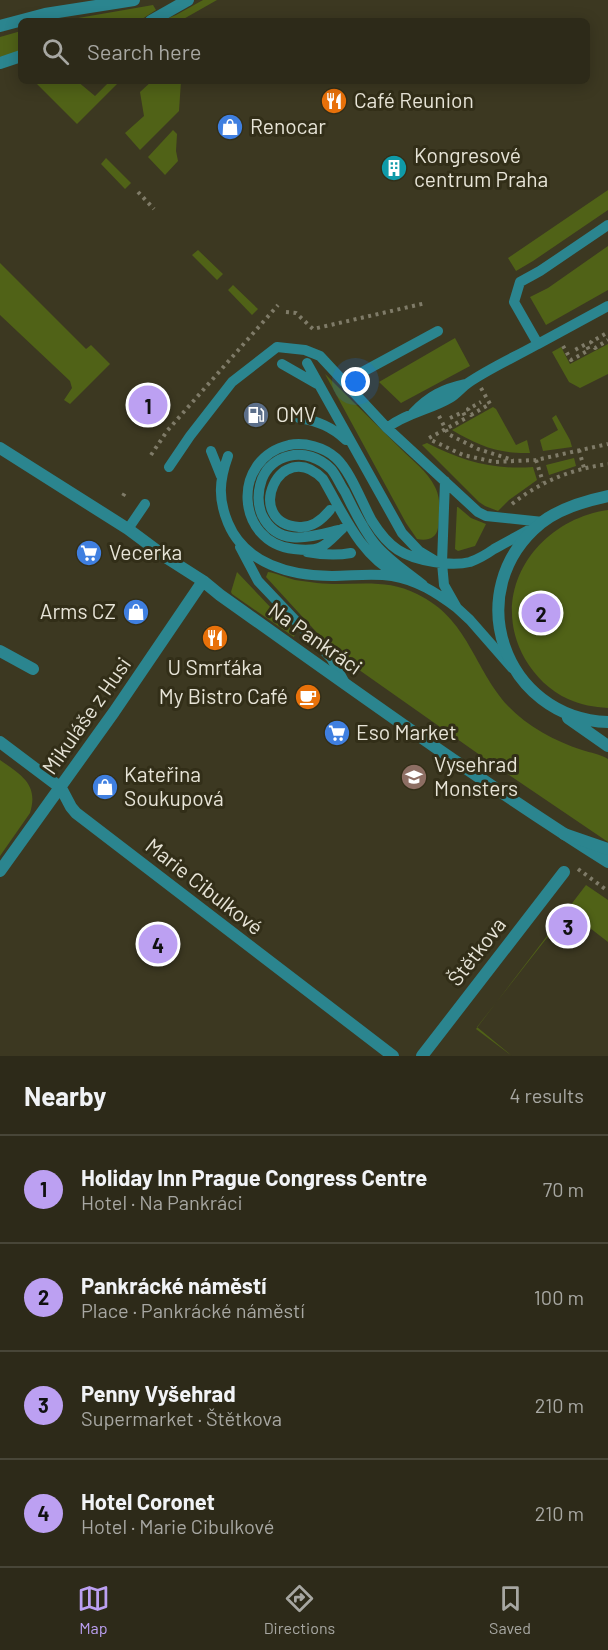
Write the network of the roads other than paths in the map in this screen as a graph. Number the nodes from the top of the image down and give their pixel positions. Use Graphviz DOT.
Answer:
graph roads {
  1 [pos="134,0"];
  2 [pos="188,0"];
  3 [pos="30,18"];
  4 [pos="156,18"];
  5 [pos="18,21"];
  6 [pos="0,26"];
  7 [pos="18,57"];
  8 [pos="0,63"];
  9 [pos="608,225"];
  10 [pos="608,306"];
  11 [pos="438,331"];
  12 [pos="538,344"];
  13 [pos="307,363"];
  14 [pos="282,364"];
  15 [pos="344,382"];
  16 [pos="318,384"];
  17 [pos="299,418"];
  18 [pos="387,428"];
  19 [pos="353,447"];
  20 [pos="0,448"];
  21 [pos="211,451"];
  22 [pos="311,451"];
  23 [pos="228,456"];
  24 [pos="169,467"];
  25 [pos="221,476"];
  26 [pos="445,481"];
  27 [pos="608,496"];
  28 [pos="145,504"];
  29 [pos="330,510"];
  30 [pos="543,522"];
  31 [pos="128,530"];
  32 [pos="234,536"];
  33 [pos="286,548"];
  34 [pos="351,553"];
  35 [pos="377,554"];
  36 [pos="442,563"];
  37 [pos="406,579"];
  38 [pos="203,581"];
  39 [pos="423,585"];
  40 [pos="457,608"];
  41 [pos="0,651"];
  42 [pos="33,669"];
  43 [pos="519,676"];
  44 [pos="346,685"];
  45 [pos="555,709"];
  46 [pos="608,722"];
  47 [pos="0,741"];
  48 [pos="608,746"];
  49 [pos="61,788"];
  50 [pos="564,834"];
  51 [pos="608,849"];
  52 [pos="608,862"];
  53 [pos="567,867"];
  54 [pos="0,871"];
  55 [pos="393,1056"];
  56 [pos="422,1056"];
  1 -- 3 [label="street"];
  2 -- 4 [label="street"];
  5 -- 6 [label="street"];
  7 -- 8 [label="street"];
  9 -- 12 [label="lane"];
  10 -- 12 [label="lane"];
  11 -- 15 [label="lane"];
  12 -- 18 [label="lane"];
  13 -- 16 [label="lane"];
  14 -- 16 [label="lane"];
  15 -- 18 [label="lane"];
  15 -- 24 [label="lane"];
  16 -- 19 [label="lane"];
  17 -- 19 [label="lane"];
  18 -- 26 [label="lane"];
  19 -- 36 [label="lane"];
  20 -- 31 [label="street, Na Pankráci"];
  21 -- 25 [label="lane"];
  22 -- 33 [label="lane"];
  22 -- 33 [label="lane"];
  22 -- 35 [label="lane"];
  22 -- 36 [label="lane"];
  23 -- 25 [label="lane"];
  25 -- 32 [label="lane"];
  26 -- 30 [label="lane"];
  26 -- 36 [label="lane"];
  27 -- 30 [label="street"];
  28 -- 31 [label="lane"];
  29 -- 35 [label="lane"];
  30 -- 36 [label="lane"];
  30 -- 43 [label="street"];
  31 -- 38 [label="street, Na Pankráci"];
  32 -- 37 [label="lane"];
  32 -- 44 [label="lane"];
  33 -- 34 [label="lane"];
  35 -- 37 [label="lane"];
  35 -- 39 [label="lane"];
  36 -- 40 [label="lane"];
  37 -- 39 [label="lane"];
  38 -- 44 [label="street, Na Pankráci"];
  38 -- 49 [label="street, Mikuláše z Husi"];
  39 -- 40 [label="lane"];
  40 -- 43 [label="lane"];
  41 -- 42 [label="street"];
  43 -- 45 [label="street"];
  44 -- 50 [label="street, Na Pankráci"];
  45 -- 46 [label="street"];
  45 -- 48 [label="street"];
  47 -- 49 [label="street, Marie Cibulkové"];
  49 -- 54 [label="street, Mikuláše z Husi"];
  49 -- 55 [label="street, Marie Cibulkové"];
  50 -- 51 [label="street"];
  50 -- 52 [label="street, Na Pankráci"];
  53 -- 56 [label="street, Štětkova"];
}
